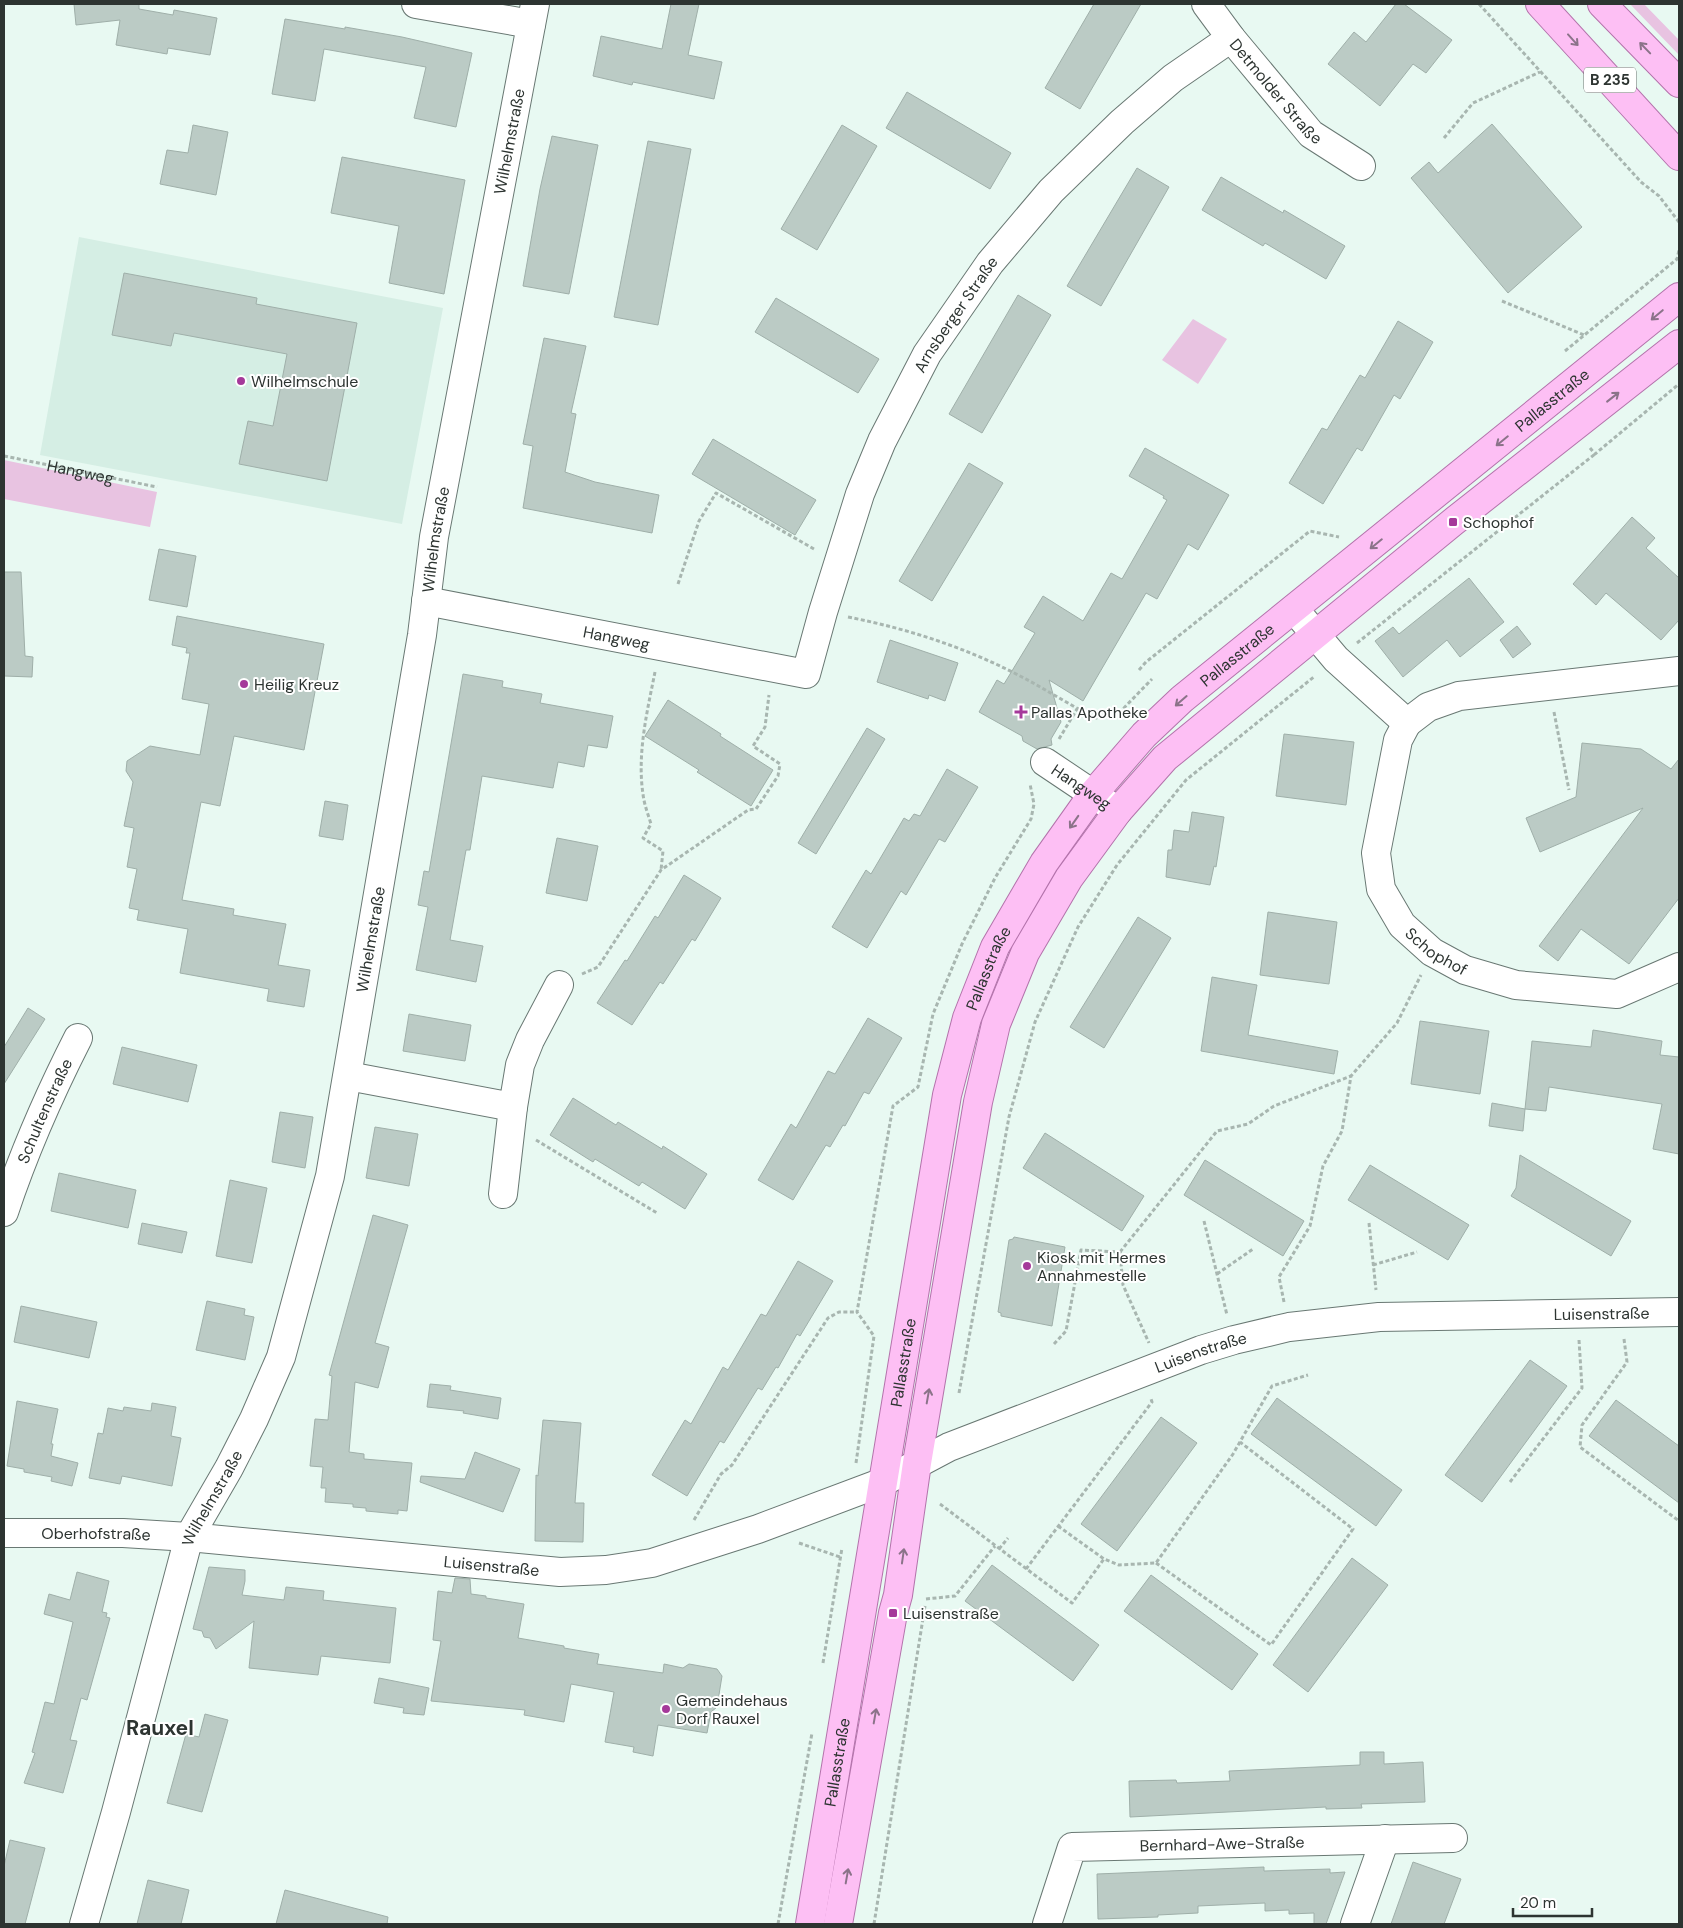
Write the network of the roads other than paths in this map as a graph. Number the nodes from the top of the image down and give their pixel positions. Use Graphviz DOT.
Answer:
graph roads {
  1 [pos="416,4"];
  2 [pos="1206,4"];
  3 [pos="1540,4"];
  4 [pos="1602,4"];
  5 [pos="533,14"];
  6 [pos="1231,38"];
  7 [pos="1679,83"];
  8 [pos="1679,156"];
  9 [pos="1361,166"];
  10 [pos="1679,297"];
  11 [pos="1679,344"];
  12 [pos="426,602"];
  13 [pos="1294,609"];
  14 [pos="1315,635"];
  15 [pos="1679,671"];
  16 [pos="806,674"];
  17 [pos="1407,723"];
  18 [pos="1045,762"];
  19 [pos="1093,794"];
  20 [pos="1118,811"];
  21 [pos="1679,967"];
  22 [pos="559,985"];
  23 [pos="78,1038"];
  24 [pos="348,1076"];
  25 [pos="512,1120"];
  26 [pos="503,1194"];
  27 [pos="4,1212"];
  28 [pos="1679,1312"];
  29 [pos="917,1463"];
  30 [pos="884,1482"];
  31 [pos="4,1533"];
  32 [pos="189,1537"];
  33 [pos="1385,1838"];
  34 [pos="1453,1838"];
  35 [pos="84,1924"];
  36 [pos="810,1924"];
  37 [pos="838,1924"];
  38 [pos="1047,1924"];
  39 [pos="1355,1924"];
  1 -- 5 [label="street"];
  2 -- 6 [label="street, Detmolder Straße"];
  3 -- 8 [label="main road, B 235, one-way"];
  7 -- 4 [label="main road, B 235, one-way"];
  5 -- 12 [label="street, Wilhelmstraße"];
  6 -- 9 [label="street, Detmolder Straße"];
  6 -- 16 [label="street, Arnsberger Straße"];
  10 -- 13 [label="main road, Pallasstraße, one-way"];
  14 -- 11 [label="main road, Pallasstraße, one-way"];
  12 -- 16 [label="street, Hangweg"];
  12 -- 24 [label="street, Wilhelmstraße"];
  13 -- 14 [label="street"];
  13 -- 19 [label="main road, Pallasstraße, one-way"];
  14 -- 17 [label="street"];
  14 -- 20 [label="main road, Pallasstraße"];
  15 -- 17 [label="street, Schophof"];
  17 -- 21 [label="street, Schophof"];
  18 -- 19 [label="street, Hangweg"];
  19 -- 20 [label="street, Hangweg"];
  19 -- 30 [label="main road, Pallasstraße, one-way"];
  29 -- 20 [label="main road, Pallasstraße, one-way"];
  22 -- 25 [label="street"];
  23 -- 27 [label="street, Schultenstraße"];
  24 -- 25 [label="street"];
  24 -- 32 [label="street, Wilhelmstraße"];
  25 -- 26 [label="street"];
  28 -- 29 [label="street, Luisenstraße"];
  29 -- 30 [label="street, Luisenstraße"];
  37 -- 29 [label="main road, Pallasstraße, one-way"];
  30 -- 32 [label="street, Luisenstraße"];
  30 -- 36 [label="main road, Pallasstraße"];
  31 -- 32 [label="street, Oberhofstraße"];
  32 -- 35 [label="street, Wilhelmstraße"];
  33 -- 34 [label="street, Bernhard-Awe-Straße"];
  33 -- 38 [label="street, Bernhard-Awe-Straße"];
  33 -- 39 [label="street"];
}
